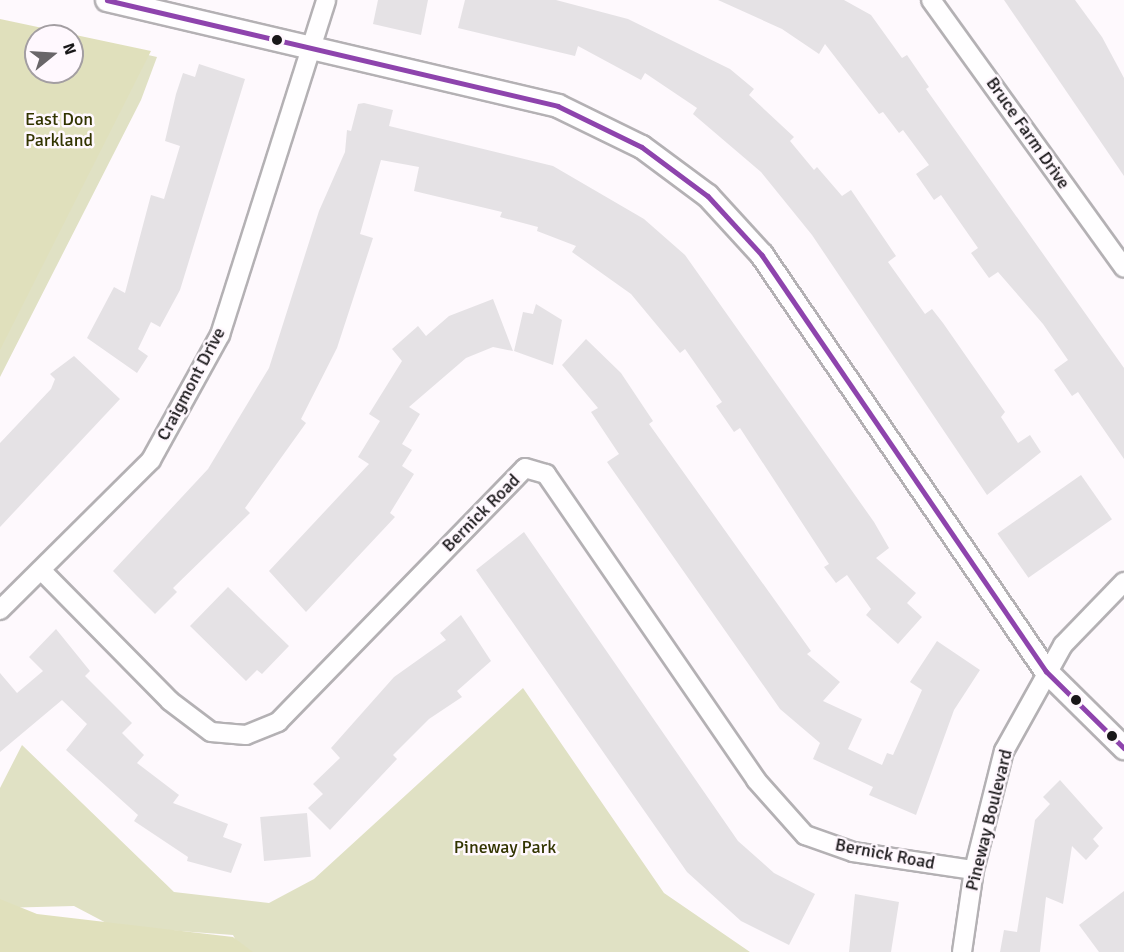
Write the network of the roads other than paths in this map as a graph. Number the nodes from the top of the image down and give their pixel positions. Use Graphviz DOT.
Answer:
graph roads {
  1 [pos="107,0"];
  2 [pos="326,0"];
  3 [pos="931,0"];
  4 [pos="314,48"];
  5 [pos="1124,268"];
  6 [pos="42,571"];
  7 [pos="1124,582"];
  8 [pos="0,610"];
  9 [pos="1046,671"];
  10 [pos="1124,748"];
  11 [pos="974,870"];
  12 [pos="962,952"];
  1 -- 4 [label="street"];
  2 -- 4 [label="street, Craigmont Drive"];
  3 -- 5 [label="street, Bruce Farm Drive"];
  4 -- 6 [label="street, Craigmont Drive"];
  4 -- 9 [label="street"];
  6 -- 8 [label="street, Craigmont Drive"];
  6 -- 11 [label="street, Bernick Road"];
  7 -- 9 [label="street, Pineway Boulevard"];
  9 -- 10 [label="street"];
  9 -- 11 [label="street, Pineway Boulevard"];
  11 -- 12 [label="street, Pineway Boulevard"];
}
